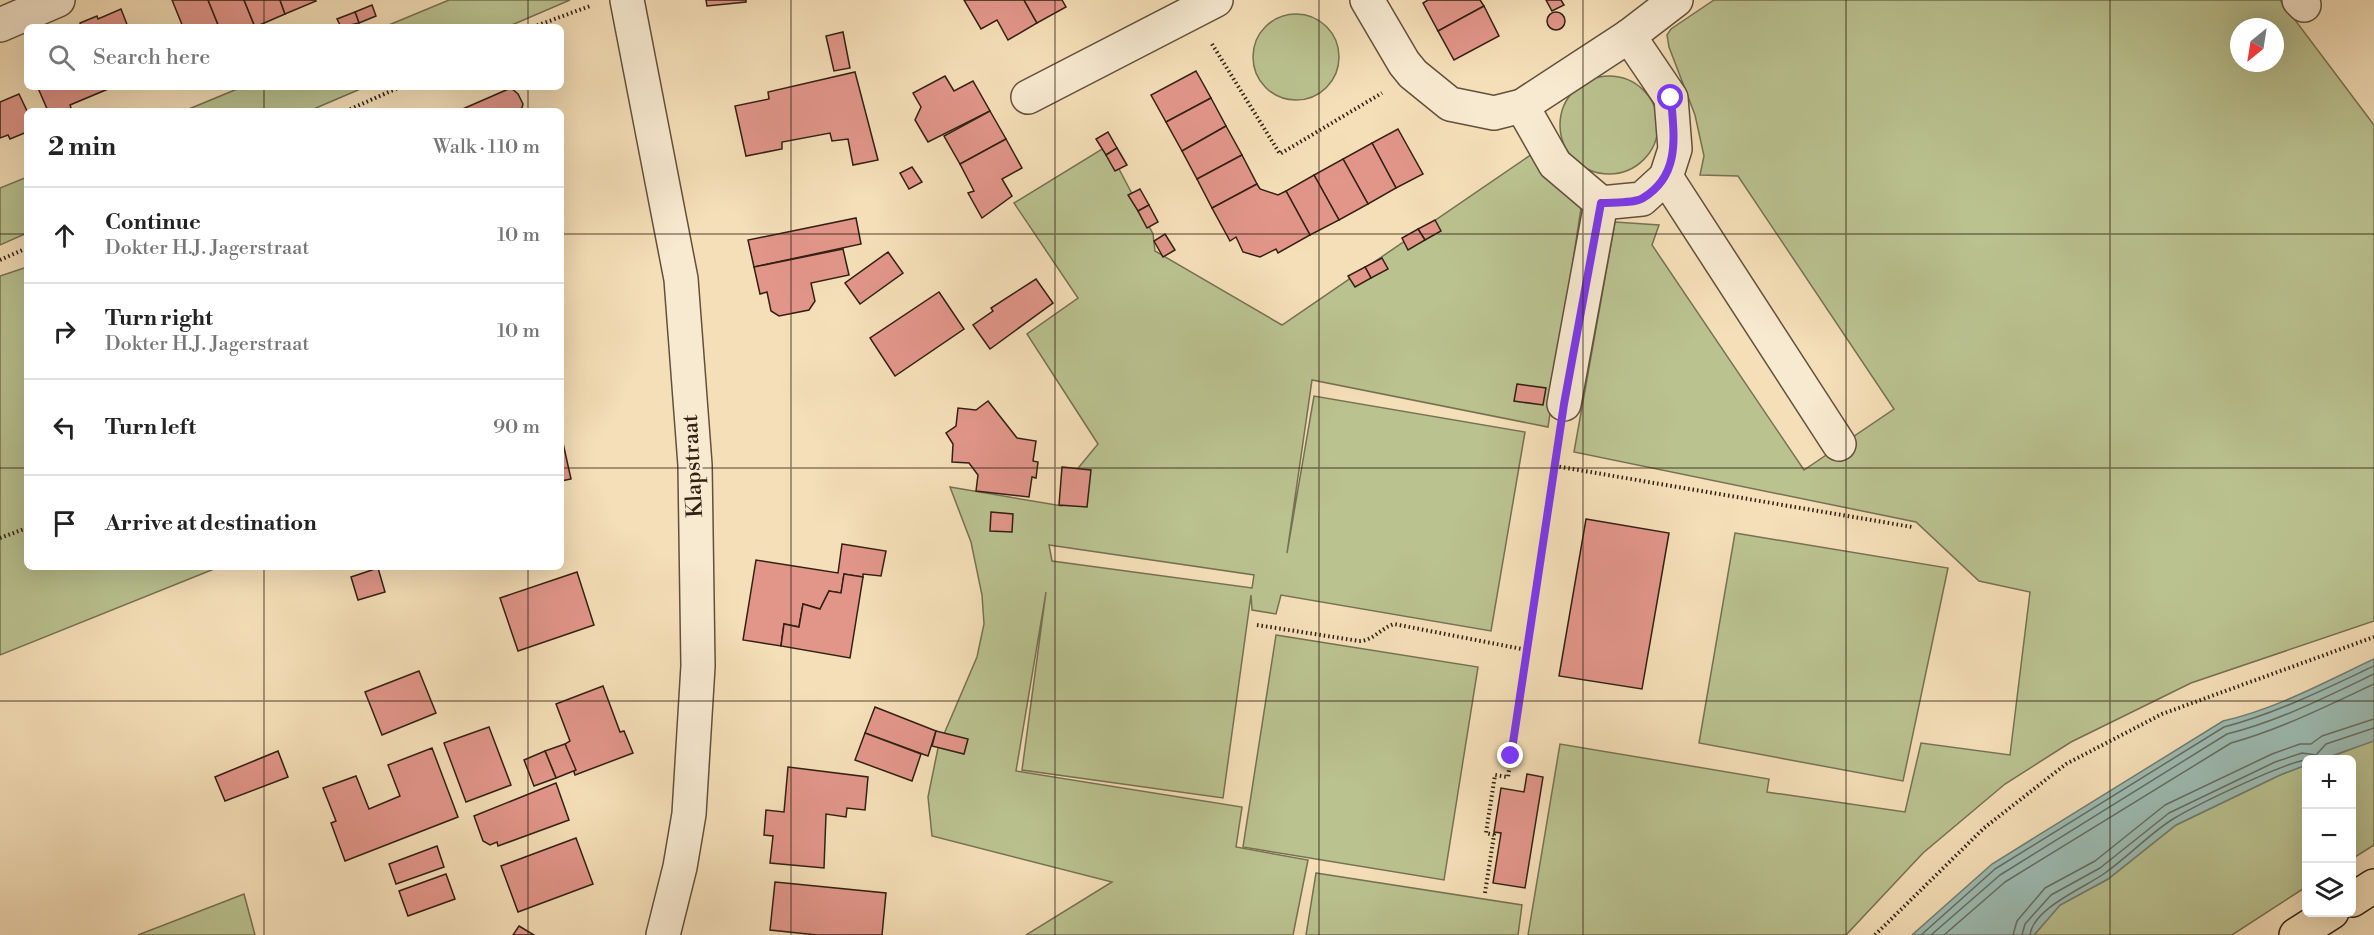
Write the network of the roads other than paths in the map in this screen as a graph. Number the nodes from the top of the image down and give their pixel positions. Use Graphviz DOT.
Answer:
graph roads {
  1 [pos="58,0"];
  2 [pos="1367,0"];
  3 [pos="1676,0"];
  4 [pos="614,2"];
  5 [pos="1204,6"];
  6 [pos="0,25"];
  7 [pos="1629,36"];
  8 [pos="1029,97"];
  9 [pos="1522,106"];
  10 [pos="1666,177"];
  11 [pos="1601,203"];
  12 [pos="1564,404"];
  13 [pos="1839,444"];
  14 [pos="2374,886"];
  15 [pos="2356,897"];
  16 [pos="2324,917"];
  17 [pos="663,935"];
  18 [pos="2296,935"];
  1 -- 6 [label="street"];
  2 -- 9 [label="street"];
  3 -- 7 [label="street"];
  4 -- 17 [label="street, Klapstraat"];
  5 -- 8 [label="street"];
  7 -- 9 [label="street"];
  7 -- 10 [label="street"];
  9 -- 11 [label="street"];
  10 -- 11 [label="street"];
  10 -- 13 [label="street"];
  11 -- 12 [label="street"];
  14 -- 15 [label="main road"];
  16 -- 18 [label="main road"];
}
